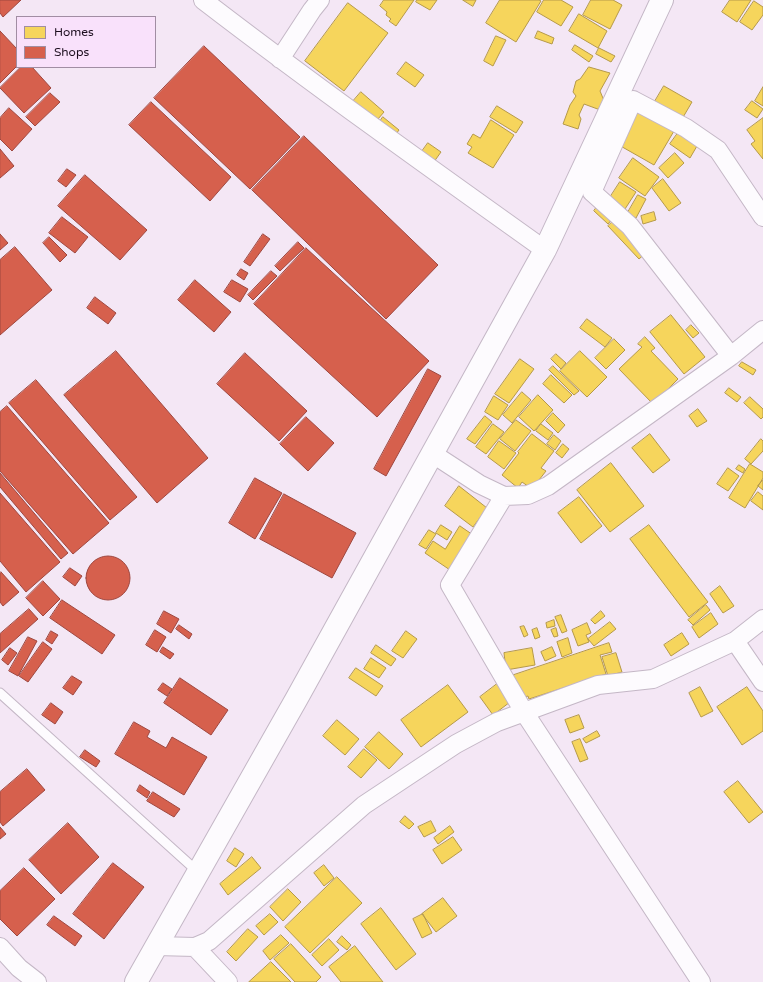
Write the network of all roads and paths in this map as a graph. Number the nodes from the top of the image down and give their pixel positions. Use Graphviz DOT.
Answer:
graph roads {
  1 [pos="203,0"];
  2 [pos="320,0"];
  3 [pos="661,1"];
  4 [pos="280,59"];
  5 [pos="763,217"];
  6 [pos="545,250"];
  7 [pos="763,330"];
  8 [pos="731,356"];
  9 [pos="433,454"];
  10 [pos="504,496"];
  11 [pos="763,619"];
  12 [pos="735,641"];
  13 [pos="763,682"];
  14 [pos="0,693"];
  15 [pos="524,712"];
  16 [pos="198,872"];
  17 [pos="156,946"];
  18 [pos="0,947"];
  19 [pos="195,947"];
  20 [pos="37,982"];
  21 [pos="136,982"];
  22 [pos="228,982"];
  23 [pos="701,982"];
  1 -- 4 [label="street"];
  2 -- 4 [label="street"];
  3 -- 6 [label="street"];
  4 -- 6 [label="street"];
  5 -- 8 [label="street"];
  6 -- 9 [label="street"];
  7 -- 8 [label="street"];
  8 -- 10 [label="street"];
  9 -- 10 [label="street"];
  9 -- 16 [label="street"];
  10 -- 15 [label="street"];
  11 -- 12 [label="street"];
  12 -- 13 [label="street"];
  12 -- 15 [label="street"];
  14 -- 16 [label="lane"];
  15 -- 19 [label="street"];
  15 -- 23 [label="street"];
  16 -- 17 [label="street"];
  17 -- 19 [label="street"];
  17 -- 21 [label="street"];
  18 -- 20 [label="street"];
  19 -- 22 [label="street"];
}
